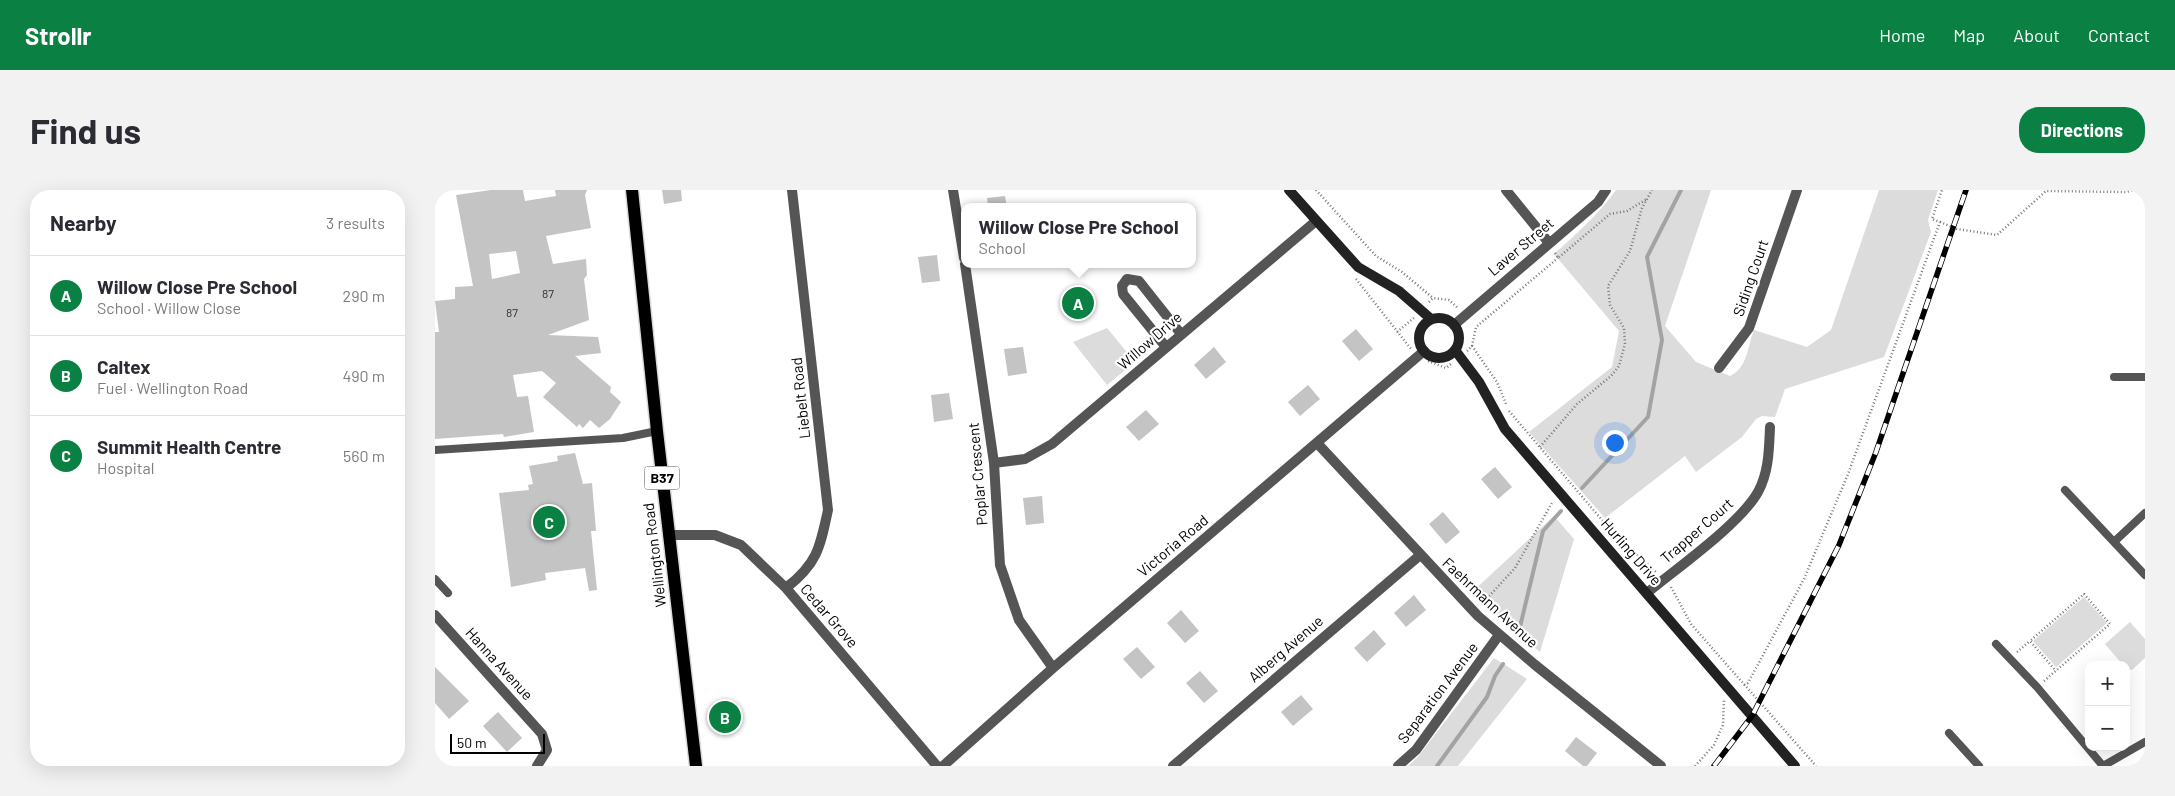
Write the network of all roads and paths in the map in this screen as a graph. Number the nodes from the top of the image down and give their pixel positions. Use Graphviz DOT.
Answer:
graph roads {
  1 [pos="632,190"];
  2 [pos="792,190"];
  3 [pos="953,190"];
  4 [pos="1289,190"];
  5 [pos="1316,190"];
  6 [pos="1506,190"];
  7 [pos="1606,190"];
  8 [pos="1652,190"];
  9 [pos="1797,190"];
  10 [pos="1942,190"];
  11 [pos="2069,190"];
  12 [pos="2133,190"];
  13 [pos="1647,198"];
  14 [pos="1316,220"];
  15 [pos="1940,222"];
  16 [pos="961,239"];
  17 [pos="1549,243"];
  18 [pos="1559,258"];
  19 [pos="966,268"];
  20 [pos="1354,277"];
  21 [pos="1433,298"];
  22 [pos="1431,320"];
  23 [pos="1454,325"];
  24 [pos="1181,334"];
  25 [pos="1473,346"];
  26 [pos="1166,347"];
  27 [pos="1457,353"];
  28 [pos="1421,354"];
  29 [pos="1719,368"];
  30 [pos="2114,377"];
  31 [pos="2145,377"];
  32 [pos="1770,427"];
  33 [pos="657,431"];
  34 [pos="1317,443"];
  35 [pos="1540,448"];
  36 [pos="435,450"];
  37 [pos="1529,457"];
  38 [pos="994,463"];
  39 [pos="2065,490"];
  40 [pos="1551,499"];
  41 [pos="2145,512"];
  42 [pos="669,536"];
  43 [pos="2115,541"];
  44 [pos="1419,556"];
  45 [pos="2145,575"];
  46 [pos="435,578"];
  47 [pos="1665,578"];
  48 [pos="786,588"];
  49 [pos="448,593"];
  50 [pos="1647,593"];
  51 [pos="1474,613"];
  52 [pos="435,614"];
  53 [pos="1499,634"];
  54 [pos="2030,641"];
  55 [pos="1996,644"];
  56 [pos="2010,657"];
  57 [pos="1053,668"];
  58 [pos="2056,671"];
  59 [pos="1745,685"];
  60 [pos="2037,687"];
  61 [pos="1733,694"];
  62 [pos="1949,733"];
  63 [pos="2145,742"];
  64 [pos="537,766"];
  65 [pos="697,766"];
  66 [pos="937,766"];
  67 [pos="943,766"];
  68 [pos="1173,766"];
  69 [pos="1398,766"];
  70 [pos="1661,766"];
  71 [pos="1695,766"];
  72 [pos="1795,766"];
  73 [pos="1816,766"];
  74 [pos="1979,766"];
  75 [pos="2103,766"];
  1 -- 33 [label="main road, Wellington Road / B37"];
  2 -- 48 [label="street, Liebelt Road"];
  3 -- 16 [label="street"];
  4 -- 14 [label="street"];
  5 -- 21 [label="path"];
  6 -- 17 [label="street"];
  7 -- 17 [label="street, Laver Street"];
  8 -- 13 [label="path"];
  9 -- 29 [label="street, Siding Court"];
  10 -- 15 [label="path"];
  11 -- 12 [label="path"];
  11 -- 15 [label="path"];
  13 -- 18 [label="path"];
  13 -- 35 [label="path"];
  14 -- 22 [label="street"];
  14 -- 24 [label="street, Willow Drive"];
  15 -- 59 [label="path"];
  17 -- 18 [label="path"];
  17 -- 23 [label="street, Laver Street"];
  18 -- 25 [label="path"];
  19 -- 38 [label="street, Poplar Crescent"];
  20 -- 28 [label="path"];
  22 -- 23 [label="street"];
  22 -- 28 [label="street"];
  23 -- 27 [label="street"];
  24 -- 26 [label="street, Willow Drive"];
  24 -- 26 [label="street"];
  25 -- 27 [label="path"];
  25 -- 35 [label="path"];
  26 -- 38 [label="street, Willow Drive"];
  27 -- 28 [label="street"];
  27 -- 28 [label="path"];
  27 -- 37 [label="street, Hurling Drive"];
  28 -- 34 [label="street, Victoria Road"];
  30 -- 31 [label="lane"];
  32 -- 47 [label="street, Trapper Court"];
  33 -- 36 [label="lane"];
  33 -- 42 [label="main road, Wellington Road / B37"];
  34 -- 44 [label="street, Faehrmann Avenue"];
  34 -- 57 [label="street, Victoria Road"];
  35 -- 37 [label="path"];
  35 -- 47 [label="path"];
  37 -- 50 [label="street, Hurling Drive"];
  38 -- 57 [label="street, Poplar Crescent"];
  39 -- 43 [label="lane"];
  40 -- 51 [label="path"];
  41 -- 43 [label="lane"];
  42 -- 48 [label="street, Cedar Grove"];
  42 -- 65 [label="main road, Wellington Road / B37"];
  43 -- 45 [label="lane"];
  44 -- 51 [label="street, Faehrmann Avenue"];
  44 -- 68 [label="street, Alberg Avenue"];
  46 -- 49 [label="lane"];
  47 -- 50 [label="street, Trapper Court"];
  47 -- 59 [label="path"];
  48 -- 66 [label="street, Cedar Grove"];
  50 -- 61 [label="street, Hurling Drive"];
  51 -- 53 [label="street, Faehrmann Avenue"];
  52 -- 64 [label="street, Hanna Avenue"];
  53 -- 69 [label="street, Separation Avenue"];
  53 -- 70 [label="street, Faehrmann Avenue"];
  54 -- 56 [label="path"];
  54 -- 58 [label="path"];
  54 -- 58 [label="path"];
  55 -- 56 [label="lane"];
  56 -- 60 [label="lane"];
  57 -- 67 [label="street, Victoria Road"];
  58 -- 60 [label="path"];
  59 -- 61 [label="path"];
  59 -- 73 [label="path"];
  60 -- 75 [label="lane"];
  61 -- 71 [label="path"];
  61 -- 72 [label="street, Hurling Drive"];
  62 -- 74 [label="lane"];
  63 -- 75 [label="lane"];
}
